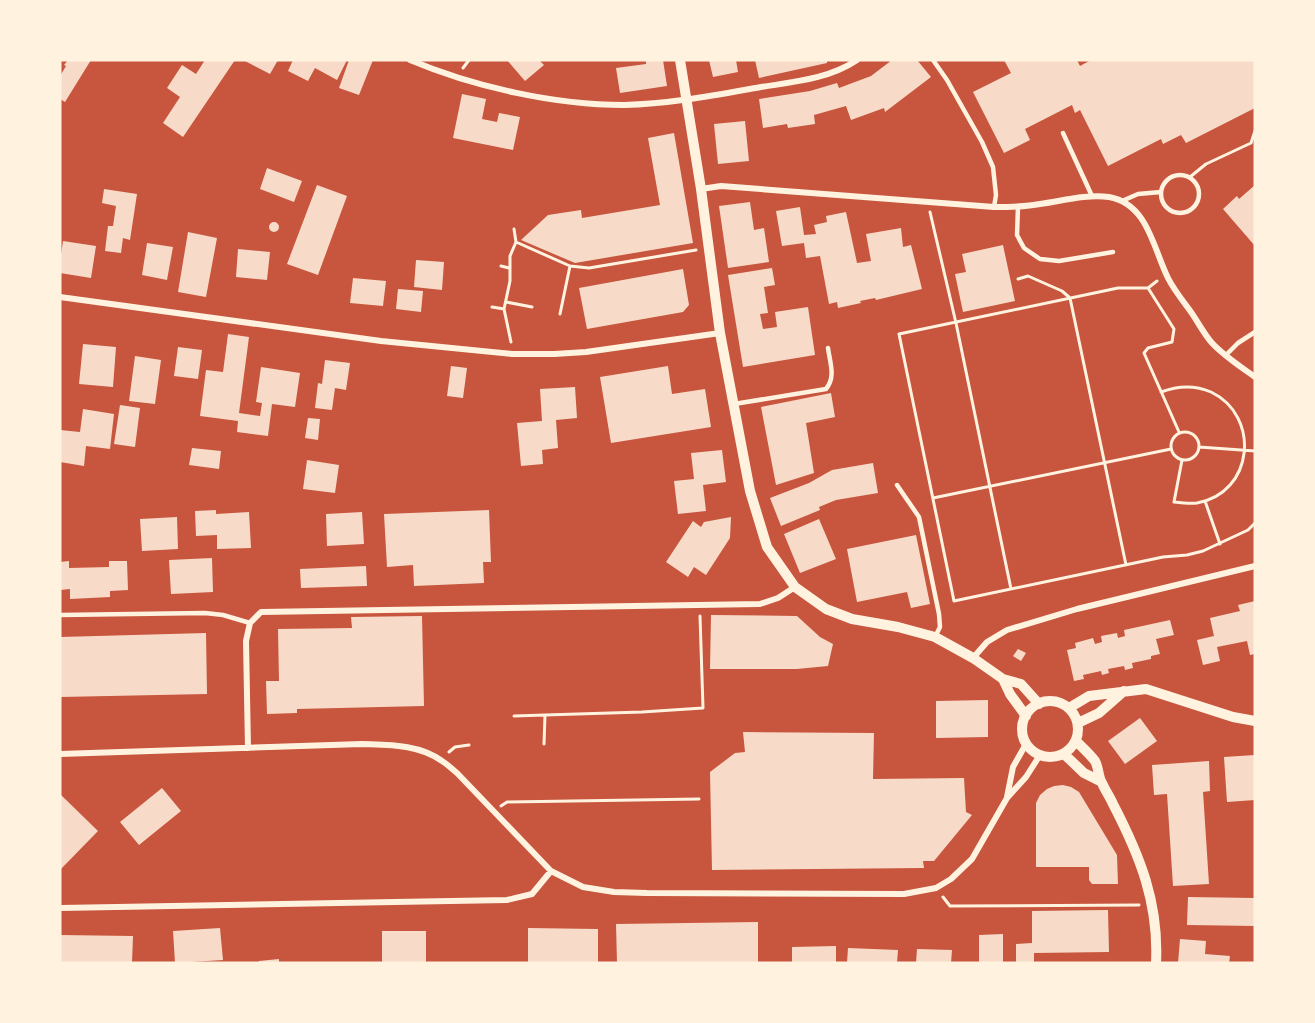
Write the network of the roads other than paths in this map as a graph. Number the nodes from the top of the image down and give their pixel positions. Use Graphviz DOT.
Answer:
graph roads {
  1 [pos="410,60"];
  2 [pos="680,60"];
  3 [pos="857,60"];
  4 [pos="933,60"];
  5 [pos="687,100"];
  6 [pos="1063,132"];
  7 [pos="701,189"];
  8 [pos="1161,192"];
  9 [pos="1092,196"];
  10 [pos="1122,201"];
  11 [pos="994,207"];
  12 [pos="1018,207"];
  13 [pos="1113,252"];
  14 [pos="60,297"];
  15 [pos="1255,332"];
  16 [pos="720,333"];
  17 [pos="828,348"];
  18 [pos="1226,355"];
  19 [pos="1255,378"];
  20 [pos="734,404"];
  21 [pos="897,485"];
  22 [pos="1255,566"];
  23 [pos="795,587"];
  24 [pos="60,615"];
  25 [pos="250,622"];
  26 [pos="935,637"];
  27 [pos="973,658"];
  28 [pos="1003,679"];
  29 [pos="1124,691"];
  30 [pos="1039,704"];
  31 [pos="1069,708"];
  32 [pos="1026,716"];
  33 [pos="1255,720"];
  34 [pos="1078,723"];
  35 [pos="1076,741"];
  36 [pos="1026,744"];
  37 [pos="248,748"];
  38 [pos="60,754"];
  39 [pos="1064,754"];
  40 [pos="1040,755"];
  41 [pos="1100,781"];
  42 [pos="1007,798"];
  43 [pos="551,872"];
  44 [pos="60,908"];
  45 [pos="1156,963"];
  1 -- 5 [label="street"];
  2 -- 5 [label="street"];
  3 -- 5 [label="street"];
  4 -- 11 [label="lane"];
  5 -- 7 [label="street"];
  6 -- 9 [label="lane"];
  7 -- 11 [label="street"];
  7 -- 16 [label="street"];
  8 -- 8 [label="lane"];
  8 -- 10 [label="lane"];
  9 -- 10 [label="street"];
  9 -- 12 [label="street"];
  10 -- 18 [label="street"];
  11 -- 12 [label="street"];
  12 -- 13 [label="lane"];
  14 -- 16 [label="street"];
  15 -- 18 [label="lane"];
  16 -- 20 [label="street"];
  17 -- 20 [label="lane"];
  18 -- 19 [label="street"];
  20 -- 23 [label="street"];
  21 -- 26 [label="lane"];
  22 -- 27 [label="street"];
  23 -- 25 [label="street"];
  23 -- 26 [label="street"];
  24 -- 25 [label="lane"];
  25 -- 37 [label="street"];
  26 -- 27 [label="street"];
  27 -- 28 [label="street"];
  28 -- 30 [label="street"];
  28 -- 32 [label="street"];
  29 -- 31 [label="street"];
  29 -- 33 [label="street"];
  29 -- 34 [label="street"];
  30 -- 31 [label="street"];
  30 -- 32 [label="street"];
  31 -- 34 [label="street"];
  32 -- 36 [label="street"];
  34 -- 35 [label="street"];
  35 -- 39 [label="street"];
  35 -- 41 [label="street"];
  36 -- 40 [label="street"];
  36 -- 42 [label="street"];
  37 -- 38 [label="street"];
  37 -- 43 [label="street"];
  39 -- 40 [label="street"];
  39 -- 41 [label="street"];
  40 -- 42 [label="street"];
  41 -- 45 [label="street"];
  42 -- 43 [label="street"];
  43 -- 44 [label="street"];
}
